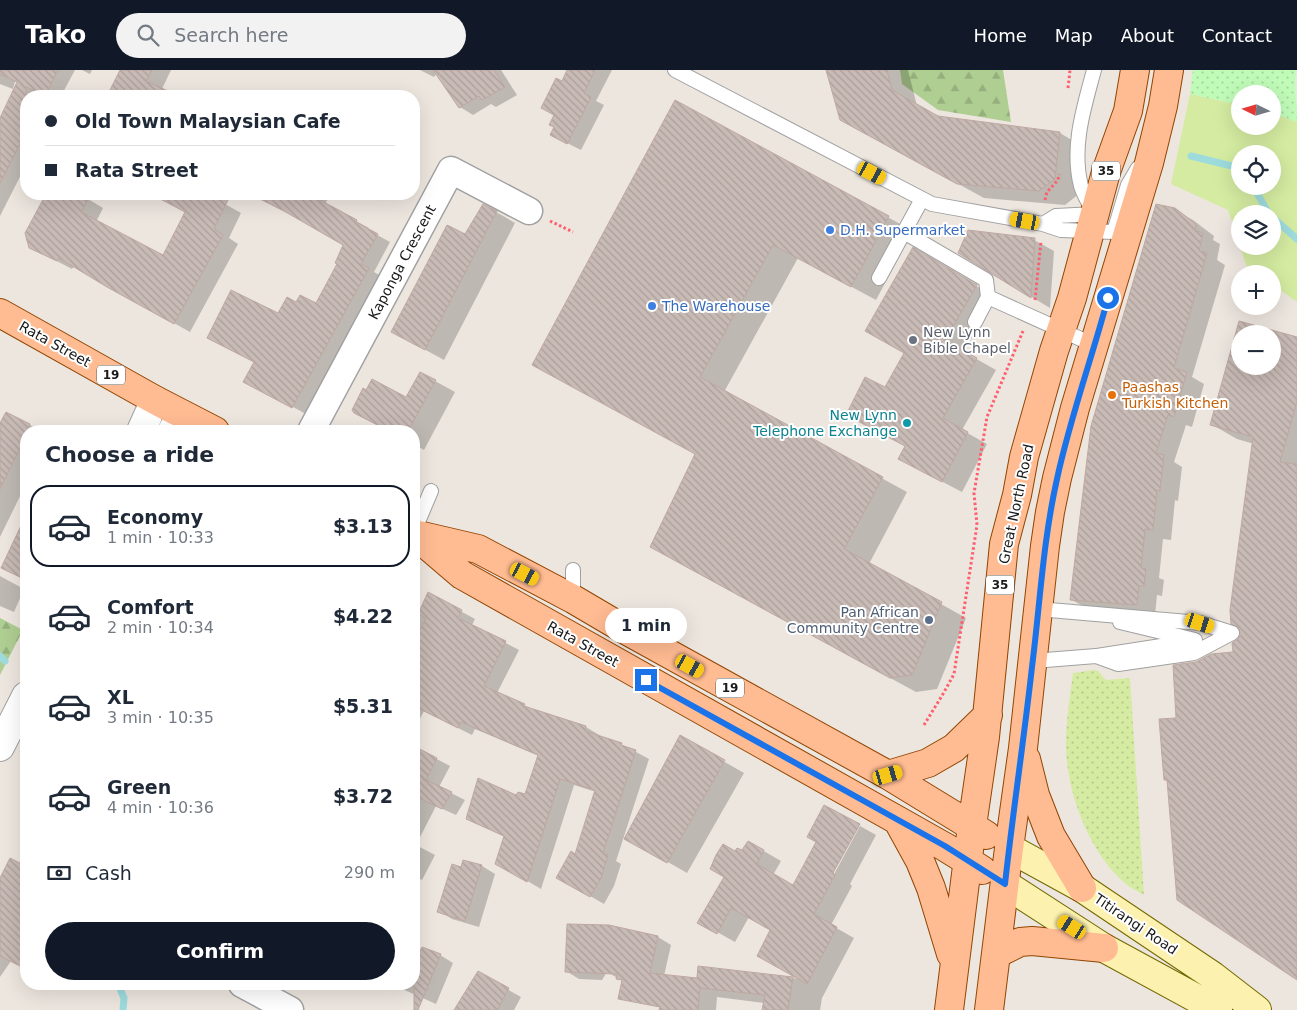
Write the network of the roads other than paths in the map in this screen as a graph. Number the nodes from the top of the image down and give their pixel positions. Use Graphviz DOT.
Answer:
graph roads {
  1 [pos="675,70"];
  2 [pos="1094,70"];
  3 [pos="1135,70"];
  4 [pos="1169,70"];
  5 [pos="1152,151"];
  6 [pos="1081,186"];
  7 [pos="922,199"];
  8 [pos="529,211"];
  9 [pos="1086,221"];
  10 [pos="1043,224"];
  11 [pos="904,232"];
  12 [pos="879,278"];
  13 [pos="988,297"];
  14 [pos="0,313"];
  15 [pos="975,322"];
  16 [pos="1061,330"];
  17 [pos="1094,345"];
  18 [pos="155,400"];
  19 [pos="176,423"];
  20 [pos="144,425"];
  21 [pos="315,425"];
  22 [pos="431,490"];
  23 [pos="420,518"];
  24 [pos="420,535"];
  25 [pos="420,538"];
  26 [pos="573,570"];
  27 [pos="573,598"];
  28 [pos="1038,608"];
  29 [pos="1075,612"];
  30 [pos="1096,656"];
  31 [pos="1033,661"];
  32 [pos="20,708"];
  33 [pos="988,716"];
  34 [pos="0,747"];
  35 [pos="1023,748"];
  36 [pos="888,775"];
  37 [pos="898,821"];
  38 [pos="972,826"];
  39 [pos="1009,848"];
  40 [pos="968,861"];
  41 [pos="1005,884"];
  42 [pos="1082,888"];
  43 [pos="1104,948"];
  44 [pos="996,954"];
  45 [pos="954,965"];
  46 [pos="253,990"];
  47 [pos="290,1010"];
  48 [pos="949,1010"];
  49 [pos="989,1010"];
  50 [pos="1218,1010"];
  51 [pos="1257,1010"];
  1 -- 7 [label="lane"];
  2 -- 6 [label="lane"];
  3 -- 9 [label="main road, Great North Road / 35"];
  4 -- 5 [label="main road"];
  5 -- 9 [label="lane"];
  5 -- 17 [label="main road"];
  6 -- 9 [label="lane"];
  6 -- 9 [label="lane"];
  7 -- 10 [label="lane"];
  7 -- 11 [label="lane"];
  8 -- 21 [label="street, Kaponga Crescent"];
  9 -- 10 [label="lane"];
  9 -- 10 [label="lane"];
  9 -- 16 [label="main road, Great North Road / 35"];
  11 -- 12 [label="lane"];
  11 -- 13 [label="lane"];
  13 -- 15 [label="lane"];
  13 -- 16 [label="lane"];
  14 -- 18 [label="main road, Rata Street / 19"];
  16 -- 17 [label="lane"];
  16 -- 33 [label="main road, Great North Road / 35"];
  17 -- 28 [label="main road"];
  18 -- 19 [label="main road, Rata Street / 19"];
  18 -- 20 [label="street"];
  22 -- 23 [label="lane"];
  24 -- 27 [label="main road, 19"];
  25 -- 37 [label="main road, Rata Street / 19"];
  26 -- 27 [label="lane"];
  27 -- 36 [label="main road, 19"];
  28 -- 29 [label="lane"];
  28 -- 31 [label="main road"];
  29 -- 30 [label="lane"];
  29 -- 30 [label="lane"];
  30 -- 31 [label="lane"];
  31 -- 35 [label="main road"];
  32 -- 34 [label="street"];
  33 -- 36 [label="main road"];
  33 -- 38 [label="main road, Great North Road / 35"];
  35 -- 39 [label="main road"];
  35 -- 42 [label="main road"];
  36 -- 38 [label="main road, 19"];
  37 -- 40 [label="main road, Rata Street / 19"];
  37 -- 45 [label="main road"];
  38 -- 39 [label="main road, 19"];
  38 -- 40 [label="main road, Great North Road"];
  39 -- 41 [label="main road"];
  39 -- 42 [label="main road, Titirangi Road"];
  40 -- 41 [label="main road, 19"];
  40 -- 45 [label="main road, Great North Road"];
  41 -- 43 [label="main road"];
  41 -- 44 [label="main road"];
  42 -- 51 [label="main road, Titirangi Road"];
  43 -- 44 [label="main road"];
  43 -- 50 [label="main road"];
  44 -- 49 [label="main road"];
  45 -- 48 [label="main road, Great North Road"];
  46 -- 47 [label="street"];
}
